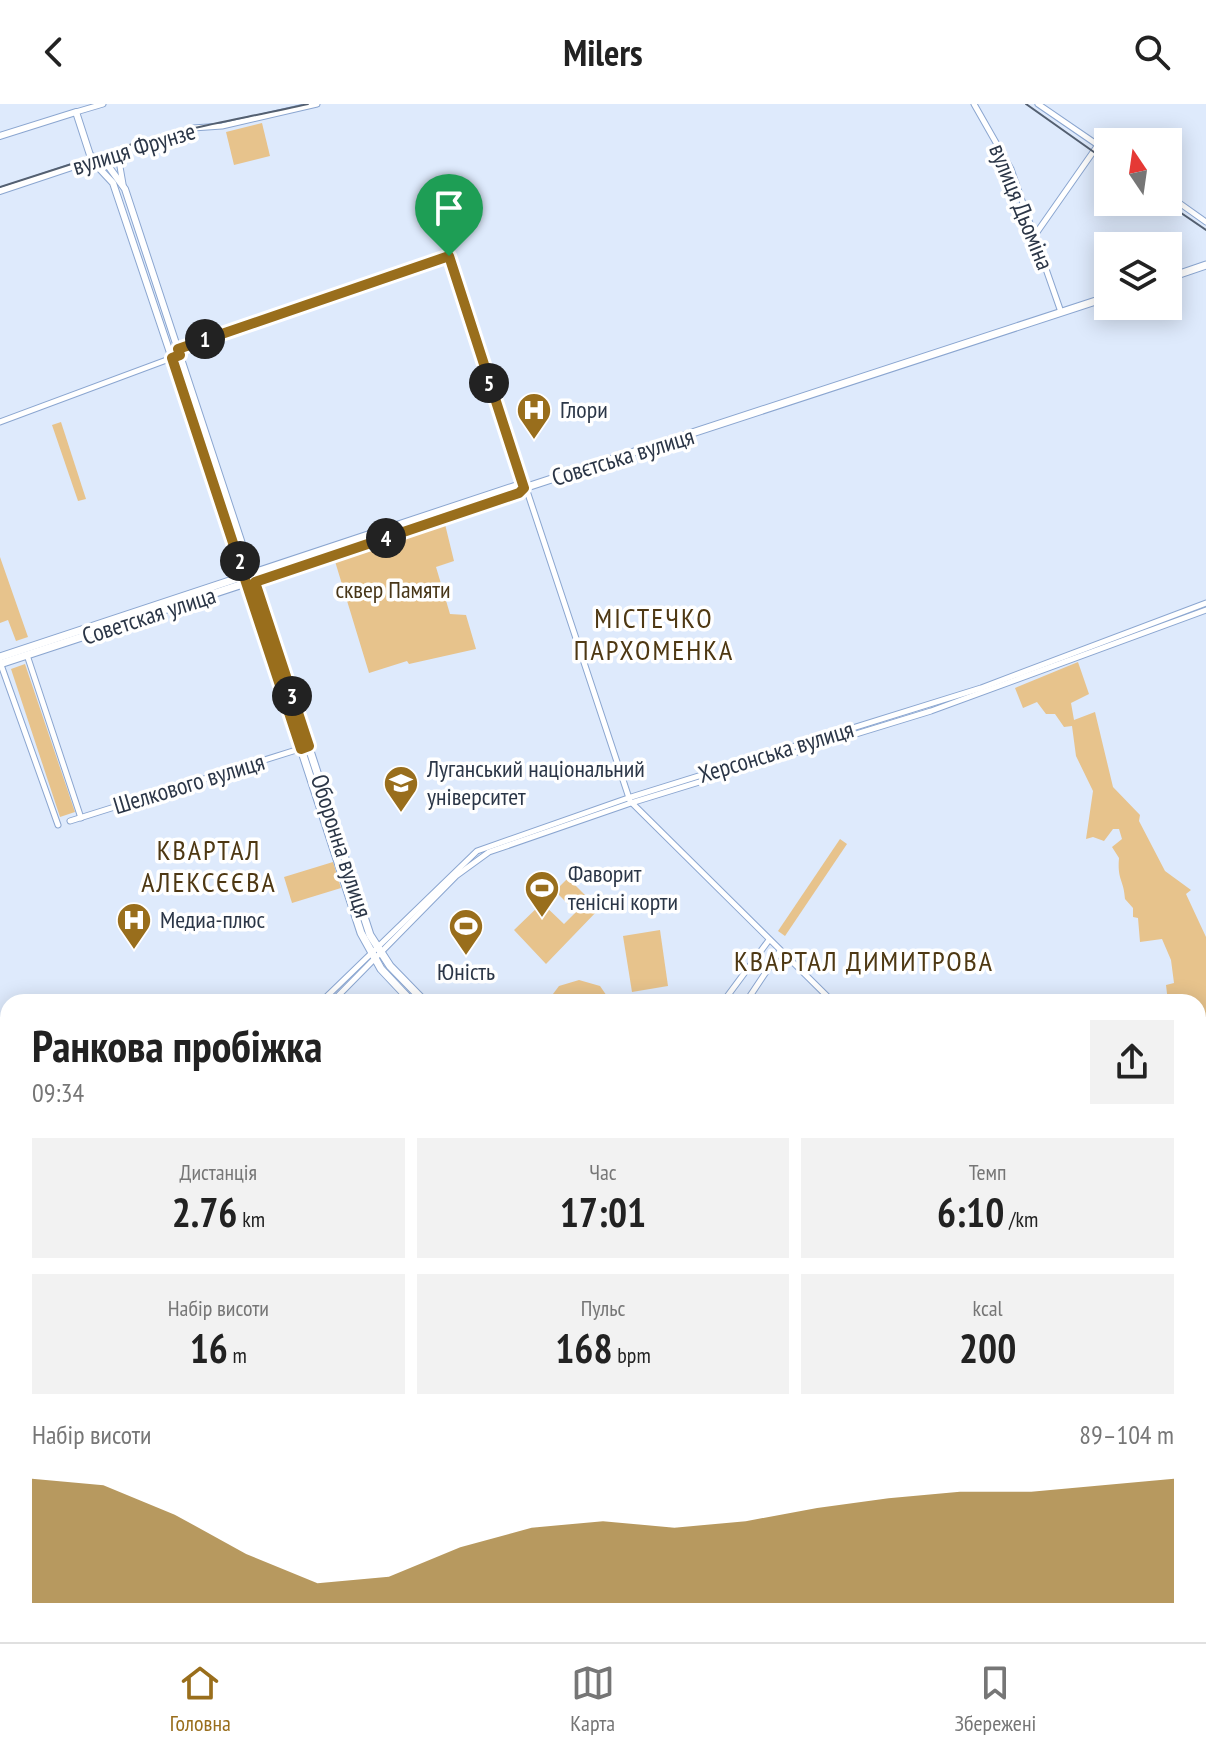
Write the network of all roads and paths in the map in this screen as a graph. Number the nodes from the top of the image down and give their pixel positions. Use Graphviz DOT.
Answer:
graph roads {
  1 [pos="103,104"];
  2 [pos="317,104"];
  3 [pos="974,104"];
  4 [pos="1038,104"];
  5 [pos="76,112"];
  6 [pos="0,136"];
  7 [pos="1094,142"];
  8 [pos="128,148"];
  9 [pos="1094,151"];
  10 [pos="96,159"];
  11 [pos="80,164"];
  12 [pos="125,189"];
  13 [pos="0,191"];
  14 [pos="1182,205"];
  15 [pos="1206,222"];
  16 [pos="1035,236"];
  17 [pos="1206,265"];
  18 [pos="1182,273"];
  19 [pos="1094,301"];
  20 [pos="1061,312"];
  21 [pos="177,354"];
  22 [pos="0,422"];
  23 [pos="524,488"];
  24 [pos="250,579"];
  25 [pos="1206,603"];
  26 [pos="1206,610"];
  27 [pos="26,652"];
  28 [pos="0,661"];
  29 [pos="305,748"];
  30 [pos="629,800"];
  31 [pos="81,818"];
  32 [pos="70,821"];
  33 [pos="58,825"];
  34 [pos="769,940"];
  35 [pos="780,951"];
  36 [pos="376,954"];
  37 [pos="330,994"];
  38 [pos="339,994"];
  39 [pos="406,994"];
  40 [pos="417,994"];
  41 [pos="729,994"];
  42 [pos="751,994"];
  43 [pos="825,994"];
  1 -- 5 [label="street"];
  2 -- 8 [label="street, вулиця Фрунзе"];
  3 -- 16 [label="street, вулиця Дьоміна"];
  4 -- 7 [label="street"];
  5 -- 6 [label="main road"];
  5 -- 10 [label="main road"];
  8 -- 10 [label="street, вулиця Фрунзе"];
  8 -- 12 [label="street"];
  9 -- 16 [label="street"];
  10 -- 11 [label="main road, вулиця Фрунзе"];
  10 -- 12 [label="main road"];
  11 -- 13 [label="main road, вулиця Фрунзе"];
  11 -- 21 [label="main road"];
  12 -- 21 [label="main road"];
  14 -- 15 [label="street"];
  16 -- 20 [label="street, вулиця Дьоміна"];
  17 -- 18 [label="main road"];
  19 -- 20 [label="main road, Совєтська вулиця"];
  20 -- 23 [label="main road, Совєтська вулиця"];
  21 -- 22 [label="street"];
  21 -- 23 [label="street"];
  21 -- 24 [label="main road"];
  23 -- 24 [label="main road, Советская улица"];
  23 -- 30 [label="street"];
  24 -- 27 [label="main road, Советская улица"];
  24 -- 29 [label="main road, Оборонна вулиця"];
  25 -- 30 [label="street, Херсонська вулиця"];
  26 -- 30 [label="street, Херсонська вулиця"];
  27 -- 28 [label="main road, Советская улица"];
  27 -- 31 [label="street"];
  28 -- 33 [label="street"];
  29 -- 31 [label="street, Шелкового вулиця"];
  29 -- 36 [label="main road, Оборонна вулиця"];
  30 -- 34 [label="street"];
  30 -- 36 [label="street, Херсонська вулиця"];
  31 -- 32 [label="street, Шелкового вулиця"];
  34 -- 35 [label="street"];
  34 -- 41 [label="street"];
  35 -- 42 [label="street"];
  35 -- 43 [label="street"];
  36 -- 37 [label="street"];
  36 -- 38 [label="street"];
  36 -- 39 [label="main road, Оборонна вулиця"];
  36 -- 40 [label="main road, Оборонна вулиця"];
}
